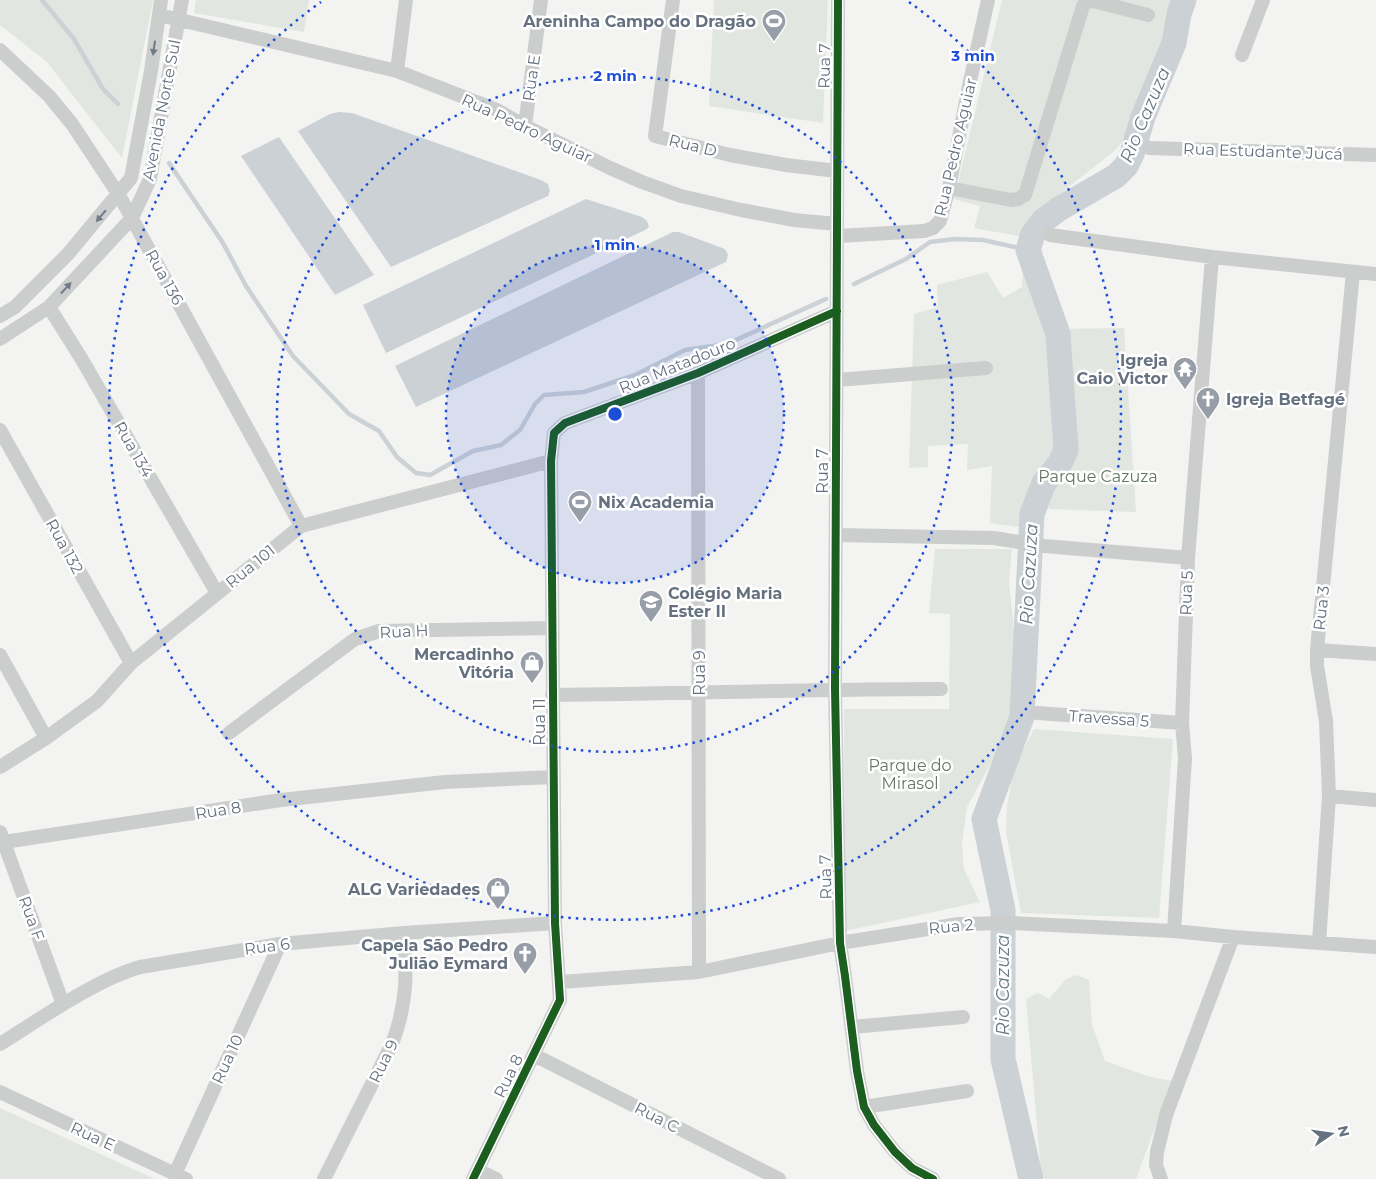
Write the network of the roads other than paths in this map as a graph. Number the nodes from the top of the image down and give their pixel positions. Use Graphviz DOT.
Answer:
graph roads {
  1 [pos="161,0"];
  2 [pos="182,0"];
  3 [pos="406,0"];
  4 [pos="541,0"];
  5 [pos="673,0"];
  6 [pos="838,0"];
  7 [pos="988,0"];
  8 [pos="1263,0"];
  9 [pos="159,15"];
  10 [pos="1148,15"];
  11 [pos="179,20"];
  12 [pos="0,50"];
  13 [pos="1242,55"];
  14 [pos="396,71"];
  15 [pos="525,126"];
  16 [pos="1149,148"];
  17 [pos="1376,155"];
  18 [pos="837,172"];
  19 [pos="949,188"];
  20 [pos="119,195"];
  21 [pos="132,218"];
  22 [pos="837,230"];
  23 [pos="1050,235"];
  24 [pos="1212,257"];
  25 [pos="1353,272"];
  26 [pos="1376,274"];
  27 [pos="49,306"];
  28 [pos="837,311"];
  29 [pos="0,316"];
  30 [pos="0,339"];
  31 [pos="986,368"];
  32 [pos="698,373"];
  33 [pos="837,380"];
  34 [pos="0,430"];
  35 [pos="551,461"];
  36 [pos="301,526"];
  37 [pos="836,535"];
  38 [pos="1188,558"];
  39 [pos="217,593"];
  40 [pos="552,628"];
  41 [pos="1317,650"];
  42 [pos="0,654"];
  43 [pos="1376,654"];
  44 [pos="131,663"];
  45 [pos="834,689"];
  46 [pos="941,689"];
  47 [pos="699,694"];
  48 [pos="552,696"];
  49 [pos="1037,712"];
  50 [pos="1182,723"];
  51 [pos="229,733"];
  52 [pos="46,738"];
  53 [pos="0,767"];
  54 [pos="553,777"];
  55 [pos="1329,796"];
  56 [pos="1376,800"];
  57 [pos="2,837"];
  58 [pos="555,923"];
  59 [pos="1174,930"];
  60 [pos="404,933"];
  61 [pos="1233,937"];
  62 [pos="840,943"];
  63 [pos="1319,943"];
  64 [pos="280,944"];
  65 [pos="1376,947"];
  66 [pos="699,972"];
  67 [pos="560,982"];
  68 [pos="63,1004"];
  69 [pos="963,1016"];
  70 [pos="852,1027"];
  71 [pos="0,1044"];
  72 [pos="534,1055"];
  73 [pos="967,1091"];
  74 [pos="0,1092"];
  75 [pos="864,1107"];
  76 [pos="476,1174"];
  77 [pos="180,1176"];
  78 [pos="324,1179"];
  79 [pos="496,1179"];
  80 [pos="779,1179"];
  81 [pos="933,1179"];
  82 [pos="1162,1179"];
  1 -- 9 [label="street, Avenida Norte Sul"];
  2 -- 11 [label="street, Avenida Norte Sul"];
  3 -- 14 [label="street"];
  4 -- 15 [label="street, Rua E"];
  5 -- 18 [label="street, Rua D"];
  6 -- 18 [label="street, Rua 7"];
  7 -- 19 [label="street, Rua Pedro Aguiar"];
  8 -- 13 [label="street"];
  9 -- 11 [label="street, Rua Pedro Aguiar"];
  9 -- 20 [label="street, Avenida Norte Sul, one-way"];
  10 -- 19 [label="street"];
  11 -- 14 [label="street, Rua Pedro Aguiar"];
  11 -- 21 [label="street, Avenida Norte Sul"];
  12 -- 20 [label="street, Rua 136"];
  14 -- 15 [label="street, Rua Pedro Aguiar"];
  15 -- 22 [label="street, Rua Pedro Aguiar"];
  16 -- 17 [label="street, Rua Estudante Jucá"];
  18 -- 22 [label="street, Rua 7"];
  19 -- 22 [label="street, Rua Pedro Aguiar"];
  20 -- 21 [label="street, Rua 136"];
  20 -- 29 [label="street, Avenida Norte Sul, one-way"];
  27 -- 21 [label="street, Avenida Norte Sul, one-way"];
  21 -- 36 [label="street, Rua 136"];
  22 -- 28 [label="street, Rua 7"];
  23 -- 24 [label="street"];
  24 -- 25 [label="street"];
  24 -- 38 [label="street, Rua 5"];
  25 -- 26 [label="street"];
  25 -- 41 [label="street, Rua 3"];
  27 -- 30 [label="street, Avenida Norte Sul"];
  27 -- 39 [label="street, Rua 134"];
  28 -- 32 [label="street, Rua Matadouro"];
  28 -- 33 [label="street, Rua 7"];
  31 -- 33 [label="street"];
  32 -- 35 [label="street, Rua Matadouro"];
  32 -- 47 [label="street, Rua 9"];
  33 -- 37 [label="street, Rua 7"];
  34 -- 44 [label="street, Rua 132"];
  35 -- 36 [label="street, Rua 101"];
  35 -- 40 [label="street, Rua 11"];
  36 -- 39 [label="street, Rua 101"];
  37 -- 38 [label="street"];
  37 -- 45 [label="street, Rua 7"];
  38 -- 50 [label="street, Rua 5"];
  39 -- 44 [label="street, Rua 101"];
  40 -- 48 [label="street, Rua 11"];
  40 -- 51 [label="street, Rua H"];
  41 -- 43 [label="street"];
  41 -- 55 [label="street, Rua 3"];
  42 -- 52 [label="street"];
  44 -- 52 [label="street, Rua 101"];
  45 -- 46 [label="street"];
  45 -- 47 [label="street"];
  45 -- 62 [label="street, Rua 7"];
  47 -- 48 [label="street"];
  47 -- 66 [label="street, Rua 9"];
  48 -- 54 [label="street, Rua 11"];
  49 -- 50 [label="street, Travessa 5"];
  50 -- 59 [label="street, Rua 5"];
  52 -- 53 [label="street, Rua 101"];
  54 -- 57 [label="street, Rua 8"];
  54 -- 58 [label="street, Rua 11"];
  55 -- 56 [label="street"];
  55 -- 63 [label="street, Rua 3"];
  57 -- 68 [label="street, Rua F"];
  58 -- 60 [label="street, Rua 6"];
  58 -- 67 [label="street, Rua 11"];
  59 -- 61 [label="street, Rua 2"];
  59 -- 62 [label="street, Rua 2"];
  60 -- 64 [label="street, Rua 6"];
  60 -- 78 [label="street, Rua 9"];
  61 -- 63 [label="street, Rua 2"];
  61 -- 82 [label="street"];
  62 -- 66 [label="street, Rua 2"];
  62 -- 70 [label="street, Rua 7"];
  63 -- 65 [label="street, Rua 2"];
  64 -- 68 [label="street, Rua 6"];
  64 -- 77 [label="street, Rua 10"];
  66 -- 67 [label="street, Rua 2"];
  67 -- 72 [label="street, Rua 8"];
  68 -- 71 [label="street, Rua 6"];
  69 -- 70 [label="street"];
  70 -- 75 [label="street, Rua 7"];
  72 -- 76 [label="street, Rua 8"];
  72 -- 80 [label="street, Rua C"];
  73 -- 75 [label="street"];
  74 -- 77 [label="street, Rua E"];
  75 -- 81 [label="street, Rua 7"];
  76 -- 79 [label="street"];
}
